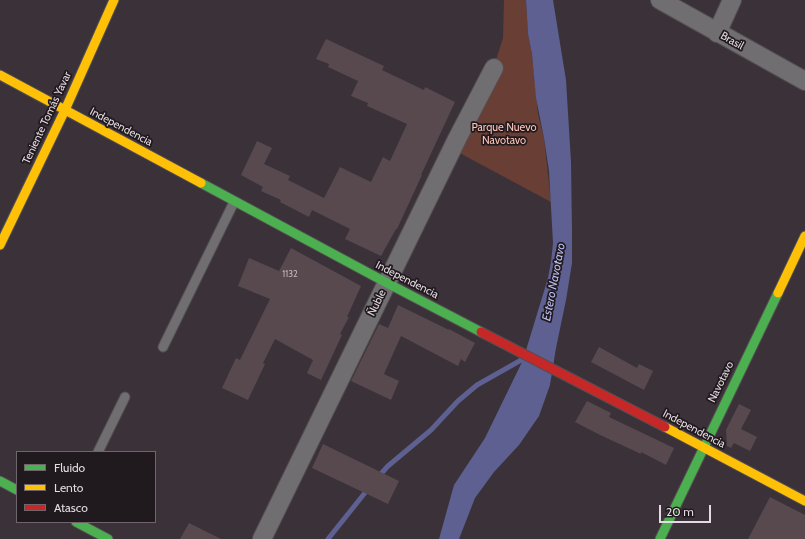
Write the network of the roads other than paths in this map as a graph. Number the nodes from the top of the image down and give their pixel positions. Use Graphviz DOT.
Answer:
graph roads {
  1 [pos="114,0"];
  2 [pos="660,0"];
  3 [pos="732,0"];
  4 [pos="717,33"];
  5 [pos="494,68"];
  6 [pos="0,75"];
  7 [pos="805,81"];
  8 [pos="65,110"];
  9 [pos="234,202"];
  10 [pos="805,236"];
  11 [pos="0,245"];
  12 [pos="803,247"];
  13 [pos="387,283"];
  14 [pos="164,347"];
  15 [pos="124,397"];
  16 [pos="704,448"];
  17 [pos="98,451"];
  18 [pos="0,481"];
  19 [pos="16,489"];
  20 [pos="805,501"];
  21 [pos="78,523"];
  22 [pos="108,539"];
  23 [pos="262,539"];
  24 [pos="660,539"];
  1 -- 8 [label="street, Teniente Tomás Yavar"];
  2 -- 4 [label="street, Brasil"];
  3 -- 4 [label="street"];
  4 -- 7 [label="street, Brasil"];
  5 -- 13 [label="street, Ñuble"];
  6 -- 8 [label="street, Independencia"];
  8 -- 9 [label="street, Independencia"];
  8 -- 11 [label="street, Teniente Tomás Yavar"];
  9 -- 13 [label="street, Independencia"];
  9 -- 14 [label="lane"];
  10 -- 12 [label="street, Navotavo"];
  12 -- 16 [label="street, Navotavo"];
  13 -- 16 [label="street, Independencia"];
  13 -- 23 [label="street, Ñuble"];
  15 -- 17 [label="lane"];
  16 -- 20 [label="street, Independencia"];
  16 -- 24 [label="street, Navotavo"];
  18 -- 19 [label="street"];
  21 -- 22 [label="street"];
}
